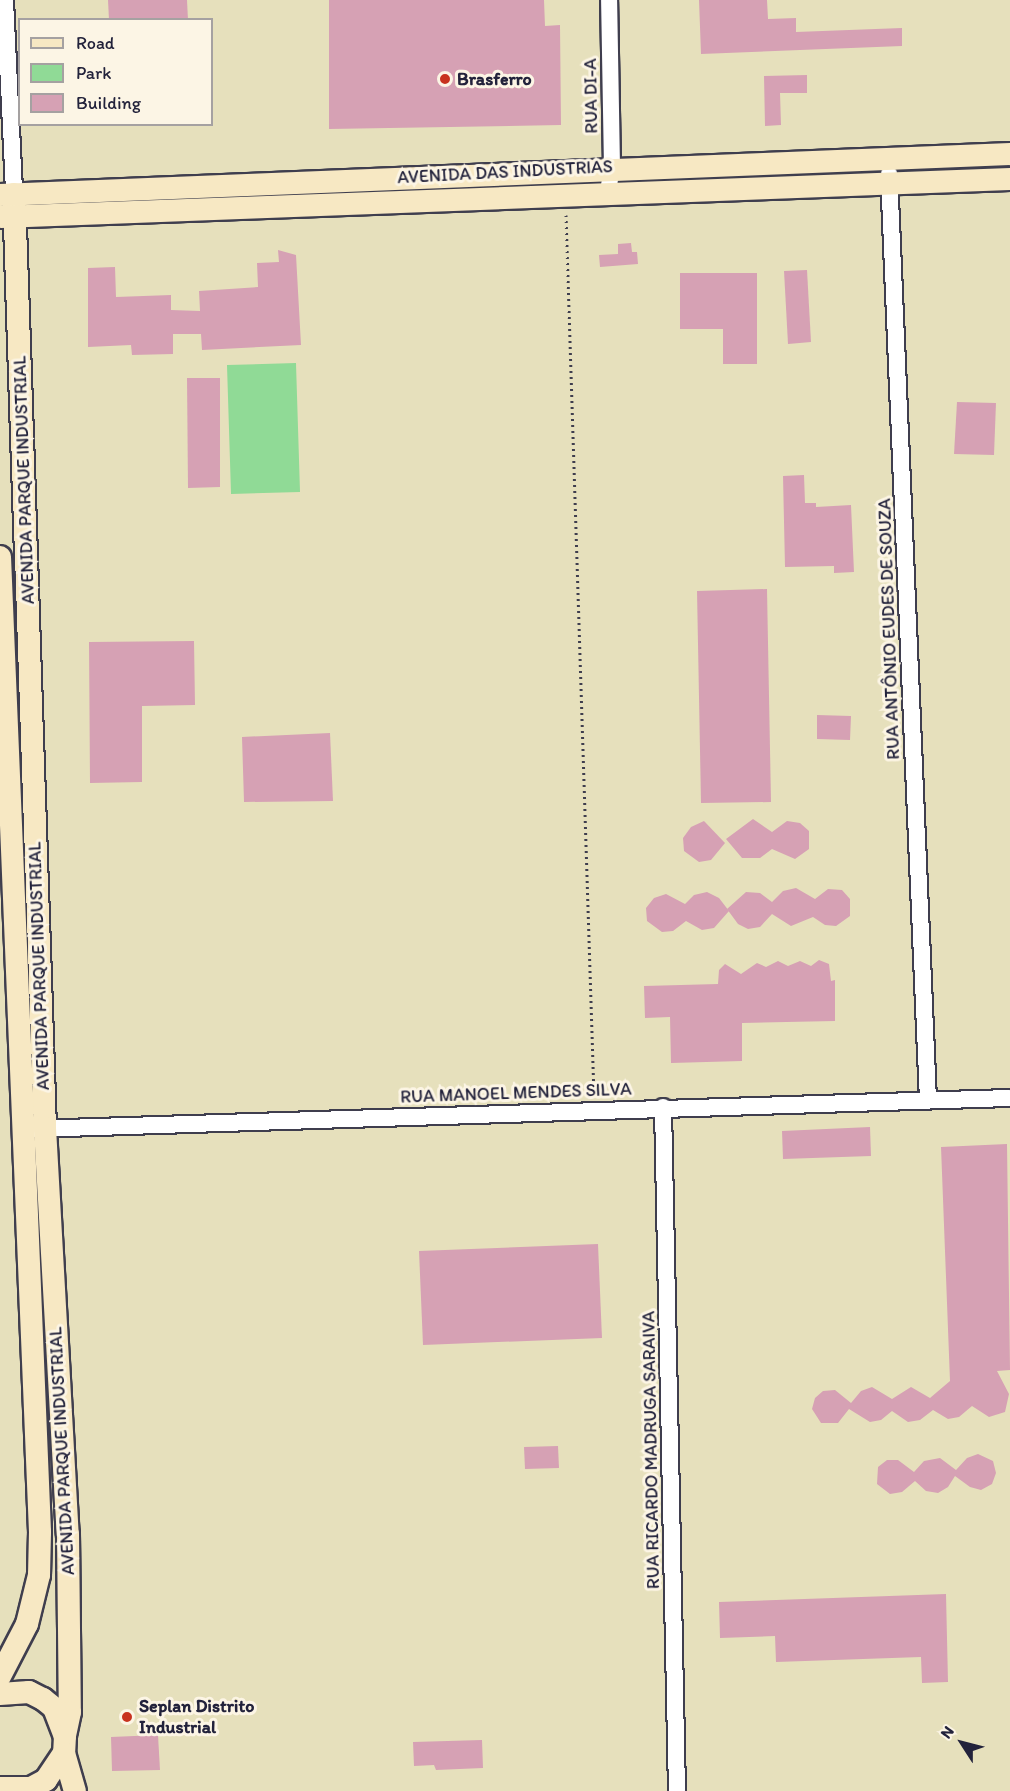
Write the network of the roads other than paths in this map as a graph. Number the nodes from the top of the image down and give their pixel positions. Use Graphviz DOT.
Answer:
graph roads {
  1 [pos="5,0"];
  2 [pos="609,0"];
  3 [pos="1010,154"];
  4 [pos="889,158"];
  5 [pos="612,167"];
  6 [pos="1010,179"];
  7 [pos="318,181"];
  8 [pos="889,182"];
  9 [pos="608,192"];
  10 [pos="7,195"];
  11 [pos="315,204"];
  12 [pos="8,217"];
  13 [pos="25,541"];
  14 [pos="0,543"];
  15 [pos="0,557"];
  16 [pos="22,801"];
  17 [pos="1010,1098"];
  18 [pos="928,1099"];
  19 [pos="663,1107"];
  20 [pos="34,1129"];
  21 [pos="64,1464"];
  22 [pos="37,1466"];
  23 [pos="0,1676"];
  24 [pos="0,1694"];
  25 [pos="65,1745"];
  26 [pos="1,1789"];
  27 [pos="75,1791"];
  28 [pos="677,1791"];
  1 -- 10 [label="street"];
  2 -- 5 [label="street, RUA DI-A"];
  3 -- 4 [label="main road, AVENIDA DAS INDUSTRIAS"];
  4 -- 5 [label="main road, AVENIDA DAS INDUSTRIAS"];
  4 -- 8 [label="street, RUA ANTÔNIO EUDES DE SOUZA"];
  5 -- 7 [label="main road, AVENIDA DAS INDUSTRIAS"];
  5 -- 9 [label="street, RUA DI-A"];
  6 -- 8 [label="main road, AVENIDA DAS INDUSTRIAS"];
  7 -- 10 [label="main road, AVENIDA DAS INDUSTRIAS"];
  7 -- 11 [label="main road"];
  8 -- 9 [label="main road, AVENIDA DAS INDUSTRIAS"];
  8 -- 18 [label="street, RUA ANTÔNIO EUDES DE SOUZA"];
  9 -- 11 [label="main road, AVENIDA DAS INDUSTRIAS"];
  10 -- 12 [label="main road, AVENIDA PARQUE INDUSTRIAL"];
  11 -- 12 [label="main road, AVENIDA DAS INDUSTRIAS"];
  12 -- 13 [label="main road, AVENIDA PARQUE INDUSTRIAL"];
  13 -- 14 [label="main road"];
  13 -- 16 [label="main road, AVENIDA PARQUE INDUSTRIAL"];
  15 -- 16 [label="main road, AVENIDA PARQUE INDUSTRIAL"];
  16 -- 20 [label="main road, AVENIDA PARQUE INDUSTRIAL"];
  17 -- 18 [label="street, RUA MANOEL MENDES SILVA"];
  18 -- 19 [label="street, RUA MANOEL MENDES SILVA"];
  19 -- 20 [label="street, RUA MANOEL MENDES SILVA"];
  19 -- 28 [label="street, RUA RICARDO MADRUGA SARAIVA"];
  20 -- 21 [label="main road, AVENIDA PARQUE INDUSTRIAL"];
  20 -- 22 [label="main road, AVENIDA PARQUE INDUSTRIAL"];
  21 -- 22 [label="main road"];
  21 -- 25 [label="main road, AVENIDA PARQUE INDUSTRIAL"];
  22 -- 23 [label="main road, AVENIDA PARQUE INDUSTRIAL"];
  24 -- 25 [label="main road"];
  25 -- 26 [label="main road"];
  25 -- 27 [label="main road, AVENIDA PARQUE INDUSTRIAL"];
}
